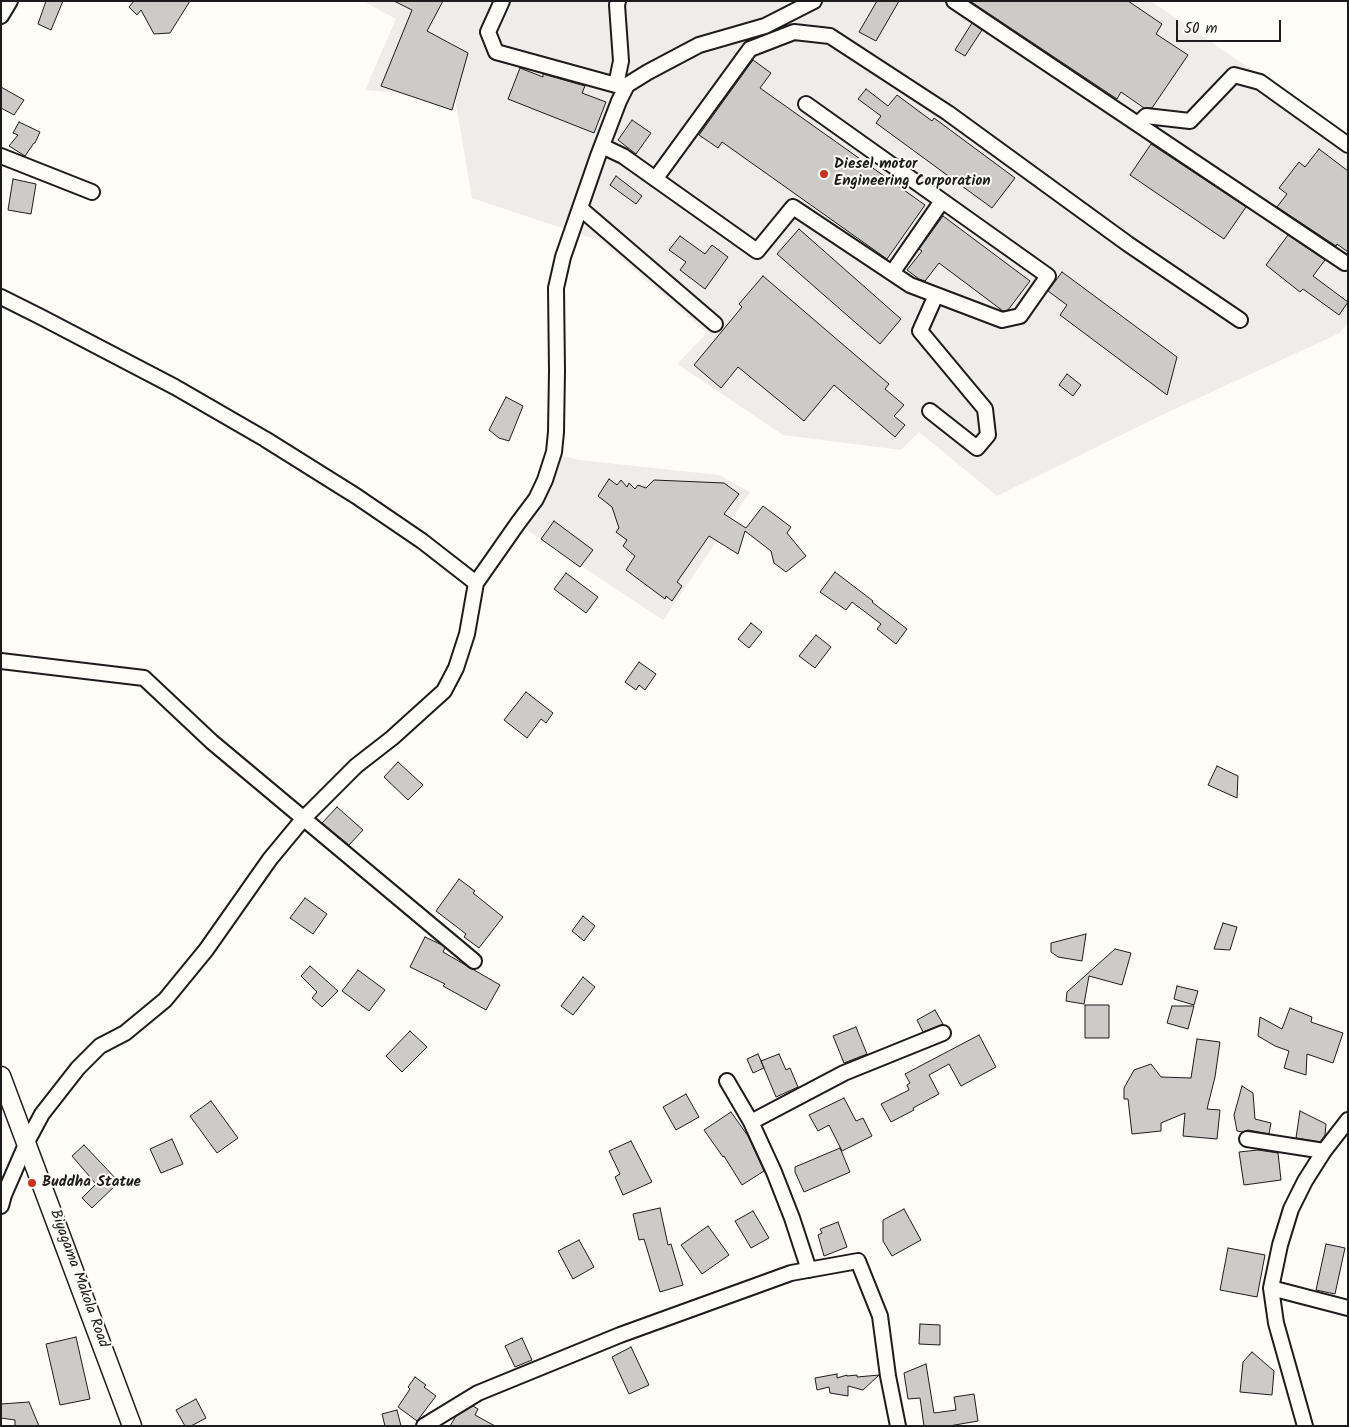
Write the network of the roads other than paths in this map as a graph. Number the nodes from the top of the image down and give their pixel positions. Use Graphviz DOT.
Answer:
graph roads {
  1 [pos="10,1"];
  2 [pos="502,1"];
  3 [pos="618,1"];
  4 [pos="814,1"];
  5 [pos="954,1"];
  6 [pos="1,16"];
  7 [pos="622,85"];
  8 [pos="806,104"];
  9 [pos="1138,124"];
  10 [pos="1348,145"];
  11 [pos="602,146"];
  12 [pos="1,156"];
  13 [pos="656,178"];
  14 [pos="92,192"];
  15 [pos="942,201"];
  16 [pos="580,208"];
  17 [pos="1345,263"];
  18 [pos="892,273"];
  19 [pos="936,295"];
  20 [pos="1,297"];
  21 [pos="1240,320"];
  22 [pos="715,324"];
  23 [pos="930,411"];
  24 [pos="476,583"];
  25 [pos="1,661"];
  26 [pos="304,818"];
  27 [pos="474,961"];
  28 [pos="942,1033"];
  29 [pos="1,1076"];
  30 [pos="727,1081"];
  31 [pos="1348,1120"];
  32 [pos="751,1122"];
  33 [pos="1247,1139"];
  34 [pos="27,1142"];
  35 [pos="1324,1152"];
  36 [pos="1,1206"];
  37 [pos="809,1270"];
  38 [pos="1271,1288"];
  39 [pos="1348,1308"];
  40 [pos="132,1426"];
  41 [pos="424,1426"];
  42 [pos="898,1426"];
  43 [pos="1305,1426"];
  1 -- 6 [label="street"];
  2 -- 7 [label="street"];
  3 -- 7 [label="street"];
  4 -- 7 [label="street"];
  5 -- 9 [label="street"];
  7 -- 11 [label="street"];
  8 -- 15 [label="street"];
  9 -- 10 [label="street"];
  9 -- 17 [label="street"];
  11 -- 13 [label="street"];
  11 -- 16 [label="street"];
  12 -- 14 [label="street"];
  13 -- 18 [label="street"];
  13 -- 21 [label="street"];
  15 -- 18 [label="street"];
  15 -- 19 [label="street"];
  16 -- 22 [label="street"];
  16 -- 24 [label="street"];
  18 -- 19 [label="street"];
  19 -- 23 [label="street"];
  20 -- 24 [label="street"];
  24 -- 26 [label="street"];
  25 -- 26 [label="street"];
  26 -- 27 [label="street"];
  26 -- 34 [label="street"];
  28 -- 32 [label="street"];
  29 -- 34 [label="main road, Biyagama Makola Road"];
  30 -- 32 [label="street"];
  31 -- 35 [label="street"];
  32 -- 37 [label="street"];
  33 -- 35 [label="street"];
  34 -- 36 [label="street"];
  34 -- 40 [label="main road, Biyagama Makola Road"];
  35 -- 38 [label="street"];
  37 -- 41 [label="street"];
  37 -- 42 [label="street"];
  38 -- 39 [label="street"];
  38 -- 43 [label="street"];
}
